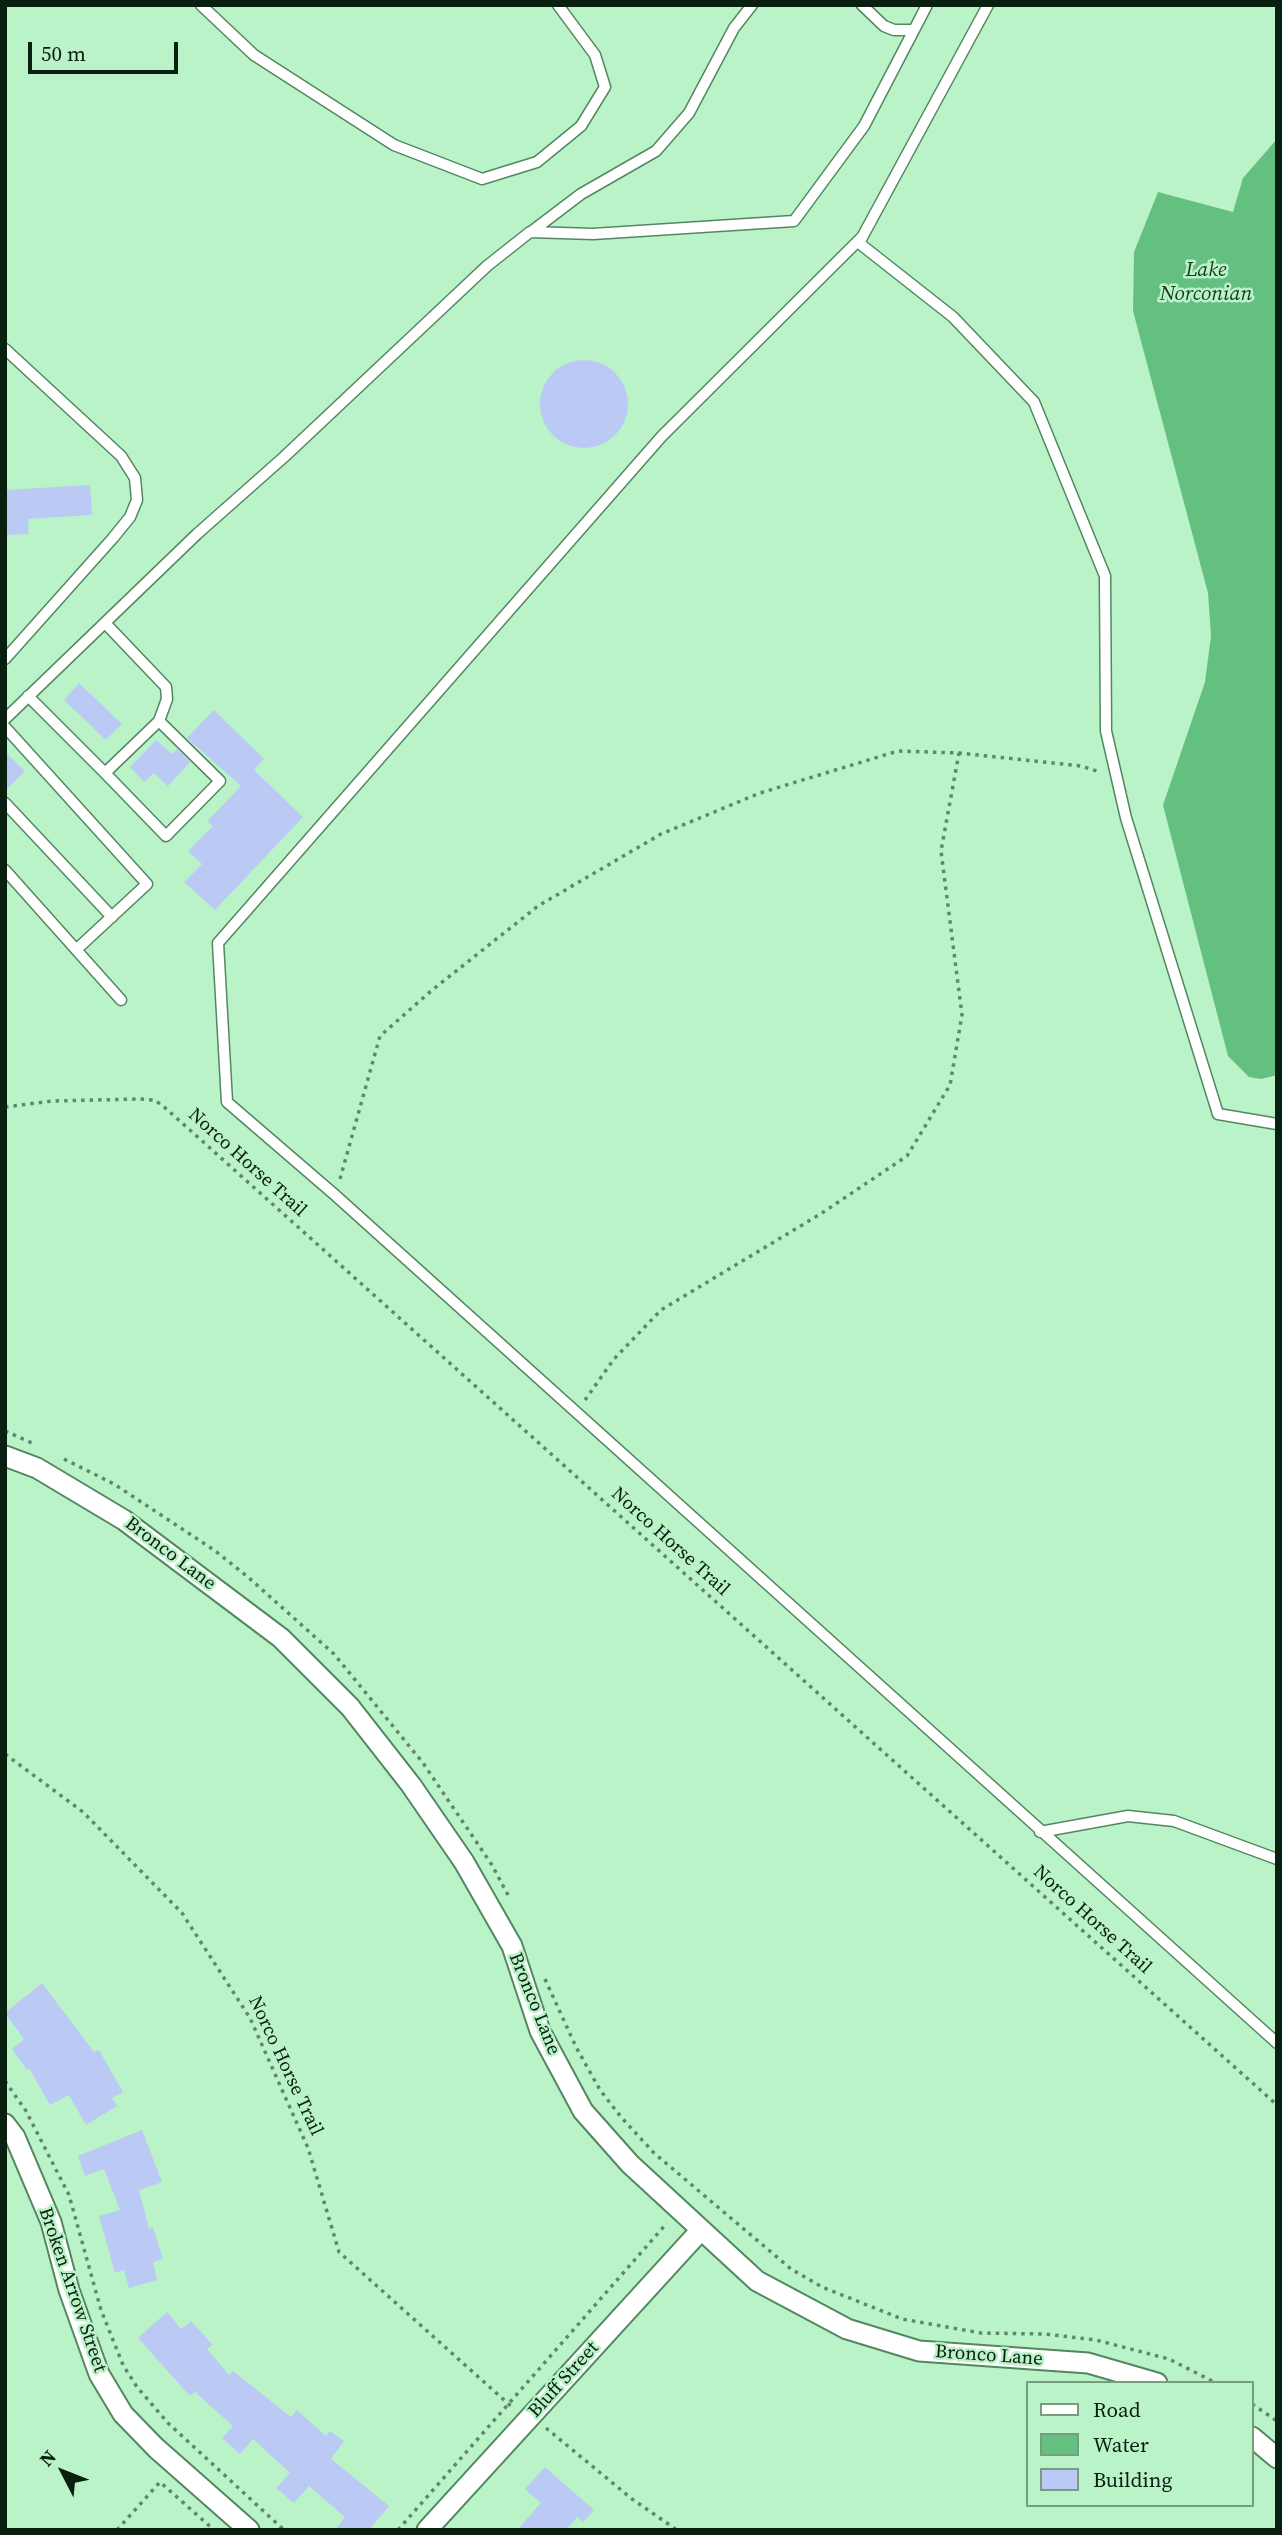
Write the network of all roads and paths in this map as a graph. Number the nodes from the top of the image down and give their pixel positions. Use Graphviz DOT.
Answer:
graph roads {
  1 [pos="201,5"];
  2 [pos="558,5"];
  3 [pos="752,5"];
  4 [pos="862,5"];
  5 [pos="927,5"];
  6 [pos="988,5"];
  7 [pos="914,30"];
  8 [pos="530,232"];
  9 [pos="863,236"];
  10 [pos="5,349"];
  11 [pos="106,624"];
  12 [pos="5,659"];
  13 [pos="28,696"];
  14 [pos="5,719"];
  15 [pos="159,722"];
  16 [pos="5,727"];
  17 [pos="959,753"];
  18 [pos="105,773"];
  19 [pos="1117,778"];
  20 [pos="5,803"];
  21 [pos="5,870"];
  22 [pos="112,917"];
  23 [pos="77,949"];
  24 [pos="121,1000"];
  25 [pos="5,1107"];
  26 [pos="1277,1124"];
  27 [pos="335,1195"];
  28 [pos="576,1413"];
  29 [pos="5,1431"];
  30 [pos="35,1445"];
  31 [pos="55,1455"];
  32 [pos="5,1456"];
  33 [pos="5,1754"];
  34 [pos="1040,1832"];
  35 [pos="1277,1859"];
  36 [pos="509,1896"];
  37 [pos="545,1977"];
  38 [pos="1277,2043"];
  39 [pos="5,2081"];
  40 [pos="1277,2105"];
  41 [pos="5,2124"];
  42 [pos="678,2210"];
  43 [pos="700,2231"];
  44 [pos="1150,2381"];
  45 [pos="1212,2381"];
  46 [pos="1254,2405"];
  47 [pos="508,2406"];
  48 [pos="531,2416"];
  49 [pos="1277,2421"];
  50 [pos="1254,2439"];
  51 [pos="1277,2458"];
  52 [pos="117,2530"];
  53 [pos="214,2530"];
  54 [pos="249,2530"];
  55 [pos="284,2530"];
  56 [pos="398,2530"];
  57 [pos="427,2530"];
  58 [pos="677,2530"];
  1 -- 2 [label="lane"];
  3 -- 8 [label="lane"];
  4 -- 7 [label="lane"];
  5 -- 7 [label="lane"];
  6 -- 9 [label="lane"];
  7 -- 8 [label="lane"];
  8 -- 11 [label="lane"];
  9 -- 19 [label="lane"];
  9 -- 27 [label="lane"];
  10 -- 12 [label="lane"];
  11 -- 13 [label="lane"];
  11 -- 15 [label="lane"];
  13 -- 14 [label="lane"];
  13 -- 18 [label="lane"];
  15 -- 18 [label="lane"];
  15 -- 18 [label="lane"];
  16 -- 22 [label="lane"];
  17 -- 19 [label="path"];
  17 -- 27 [label="path"];
  17 -- 28 [label="path"];
  19 -- 26 [label="lane"];
  20 -- 22 [label="lane"];
  21 -- 23 [label="lane"];
  22 -- 23 [label="lane"];
  23 -- 24 [label="lane"];
  25 -- 40 [label="path, Norco Horse Trail"];
  27 -- 28 [label="lane"];
  28 -- 34 [label="lane"];
  29 -- 30 [label="path"];
  31 -- 36 [label="path"];
  32 -- 42 [label="street, Bronco Lane"];
  33 -- 47 [label="path, Norco Horse Trail"];
  34 -- 35 [label="lane"];
  34 -- 38 [label="lane"];
  37 -- 45 [label="path"];
  39 -- 55 [label="path"];
  41 -- 54 [label="street, Broken Arrow Street"];
  42 -- 43 [label="street, Bronco Lane"];
  42 -- 47 [label="path"];
  43 -- 44 [label="street, Bronco Lane"];
  43 -- 48 [label="street, Bluff Street"];
  46 -- 49 [label="path"];
  47 -- 48 [label="path, Norco Horse Trail"];
  47 -- 56 [label="path"];
  48 -- 57 [label="street, Bluff Street"];
  48 -- 58 [label="path, Norco Horse Trail"];
  50 -- 51 [label="street"];
  52 -- 53 [label="path"];
}
